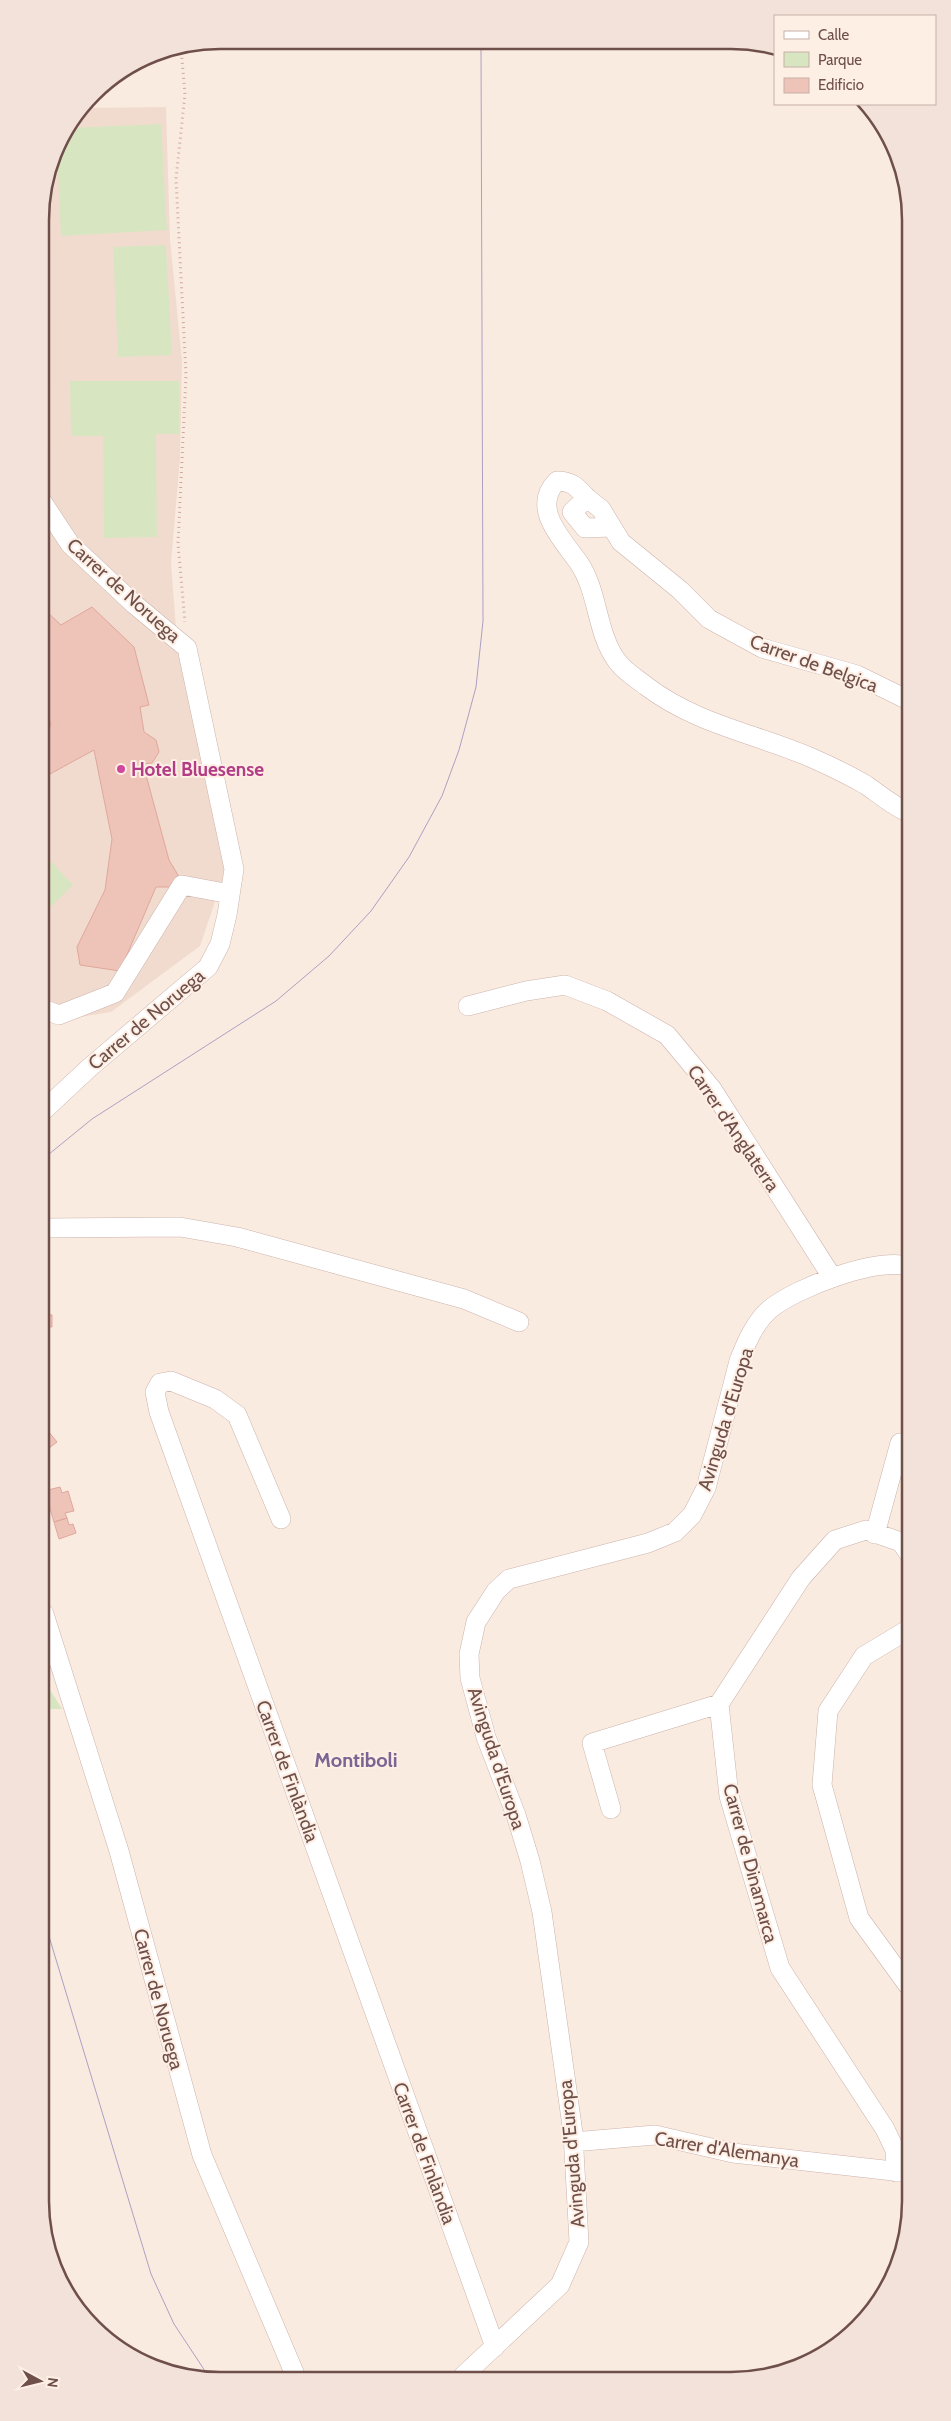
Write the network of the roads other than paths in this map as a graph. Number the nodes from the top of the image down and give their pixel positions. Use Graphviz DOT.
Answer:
graph roads {
  1 [pos="49,512"];
  2 [pos="902,697"];
  3 [pos="902,809"];
  4 [pos="230,894"];
  5 [pos="468,1006"];
  6 [pos="49,1011"];
  7 [pos="49,1105"];
  8 [pos="49,1228"];
  9 [pos="902,1266"];
  10 [pos="832,1277"];
  11 [pos="519,1322"];
  12 [pos="900,1443"];
  13 [pos="282,1519"];
  14 [pos="875,1534"];
  15 [pos="902,1544"];
  16 [pos="49,1630"];
  17 [pos="902,1633"];
  18 [pos="719,1704"];
  19 [pos="611,1809"];
  20 [pos="902,1977"];
  21 [pos="573,2142"];
  22 [pos="902,2170"];
  23 [pos="902,2173"];
  24 [pos="495,2347"];
  25 [pos="294,2372"];
  26 [pos="467,2372"];
  1 -- 4 [label="street, Carrer de Noruega"];
  2 -- 3 [label="street, Carrer de Belgica"];
  4 -- 6 [label="street"];
  4 -- 7 [label="street, Carrer de Noruega"];
  5 -- 10 [label="street, Carrer d'Anglaterra"];
  8 -- 11 [label="street"];
  9 -- 10 [label="street, Avinguda d'Europa"];
  10 -- 21 [label="street, Avinguda d'Europa"];
  12 -- 14 [label="street"];
  13 -- 24 [label="street, Carrer de Finlàndia"];
  14 -- 15 [label="street"];
  14 -- 18 [label="street"];
  16 -- 25 [label="street, Carrer de Noruega"];
  17 -- 20 [label="street"];
  18 -- 19 [label="street"];
  18 -- 22 [label="street, Carrer de Dinamarca"];
  21 -- 23 [label="street, Carrer d'Alemanya"];
  21 -- 24 [label="street, Avinguda d'Europa"];
  24 -- 26 [label="street, Avinguda d'Europa"];
}
